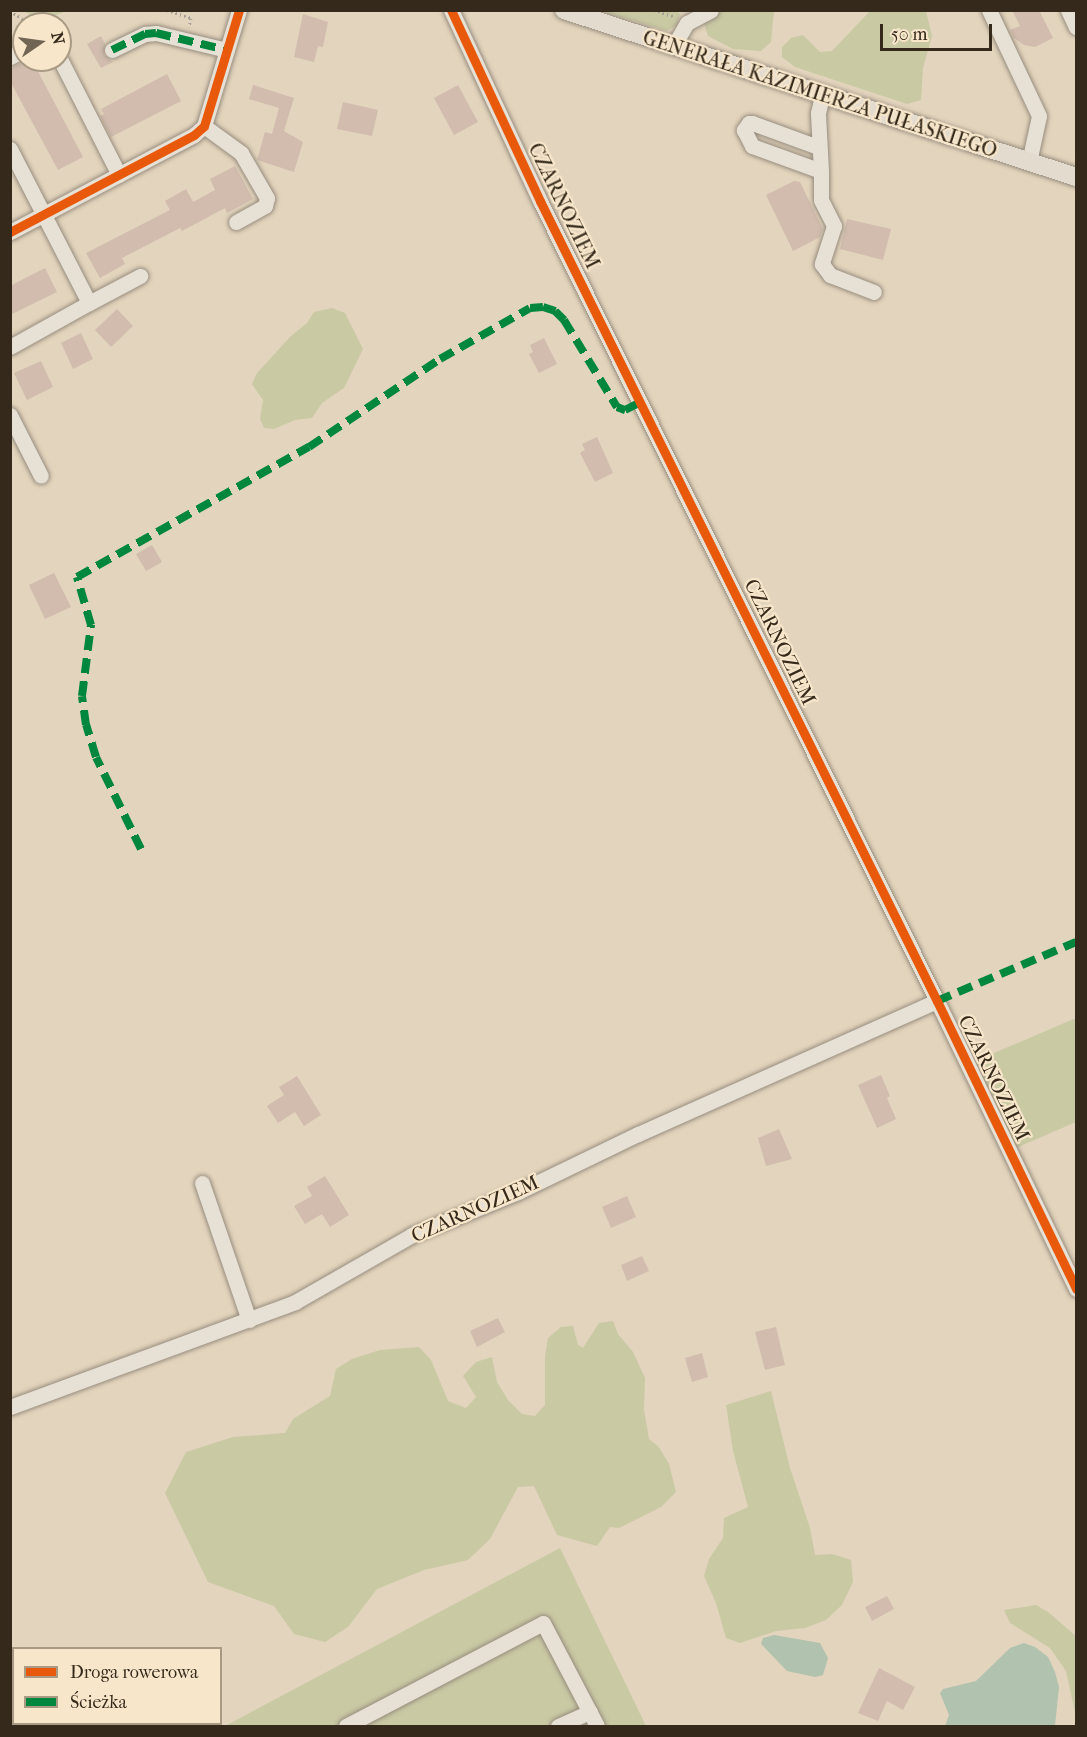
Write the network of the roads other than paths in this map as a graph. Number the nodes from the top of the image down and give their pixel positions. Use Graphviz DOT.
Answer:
graph roads {
  1 [pos="239,10"];
  2 [pos="451,10"];
  3 [pos="564,10"];
  4 [pos="711,10"];
  5 [pos="989,10"];
  6 [pos="1068,10"];
  7 [pos="1077,27"];
  8 [pos="673,47"];
  9 [pos="112,50"];
  10 [pos="227,50"];
  11 [pos="67,72"];
  12 [pos="822,95"];
  13 [pos="204,126"];
  14 [pos="818,147"];
  15 [pos="10,149"];
  16 [pos="1029,162"];
  17 [pos="821,171"];
  18 [pos="119,175"];
  19 [pos="1077,177"];
  20 [pos="42,215"];
  21 [pos="236,222"];
  22 [pos="10,232"];
  23 [pos="140,276"];
  24 [pos="874,292"];
  25 [pos="89,303"];
  26 [pos="10,346"];
  27 [pos="10,415"];
  28 [pos="41,476"];
  29 [pos="938,1001"];
  30 [pos="202,1183"];
  31 [pos="1077,1289"];
  32 [pos="249,1320"];
  33 [pos="10,1407"];
  34 [pos="594,1719"];
  35 [pos="346,1726"];
  36 [pos="558,1726"];
  1 -- 10 [label="street"];
  2 -- 29 [label="street, CZARNOZIEM"];
  3 -- 8 [label="main road, GENERAŁA KAZIMIERZA PUŁASKIEGO"];
  4 -- 8 [label="street"];
  5 -- 16 [label="street"];
  6 -- 7 [label="street"];
  8 -- 12 [label="main road, GENERAŁA KAZIMIERZA PUŁASKIEGO"];
  9 -- 10 [label="street"];
  10 -- 13 [label="street"];
  11 -- 18 [label="street"];
  12 -- 14 [label="street"];
  12 -- 16 [label="main road, GENERAŁA KAZIMIERZA PUŁASKIEGO"];
  13 -- 18 [label="street"];
  13 -- 21 [label="street"];
  14 -- 17 [label="street"];
  14 -- 17 [label="street"];
  15 -- 20 [label="street"];
  16 -- 19 [label="main road, GENERAŁA KAZIMIERZA PUŁASKIEGO"];
  17 -- 24 [label="street"];
  18 -- 20 [label="street"];
  20 -- 22 [label="street"];
  20 -- 25 [label="street"];
  23 -- 25 [label="street"];
  25 -- 26 [label="street"];
  27 -- 28 [label="street"];
  29 -- 31 [label="street, CZARNOZIEM"];
  29 -- 32 [label="street, CZARNOZIEM"];
  30 -- 32 [label="street"];
  32 -- 33 [label="street, CZARNOZIEM"];
  34 -- 35 [label="street"];
  34 -- 36 [label="street"];
}
